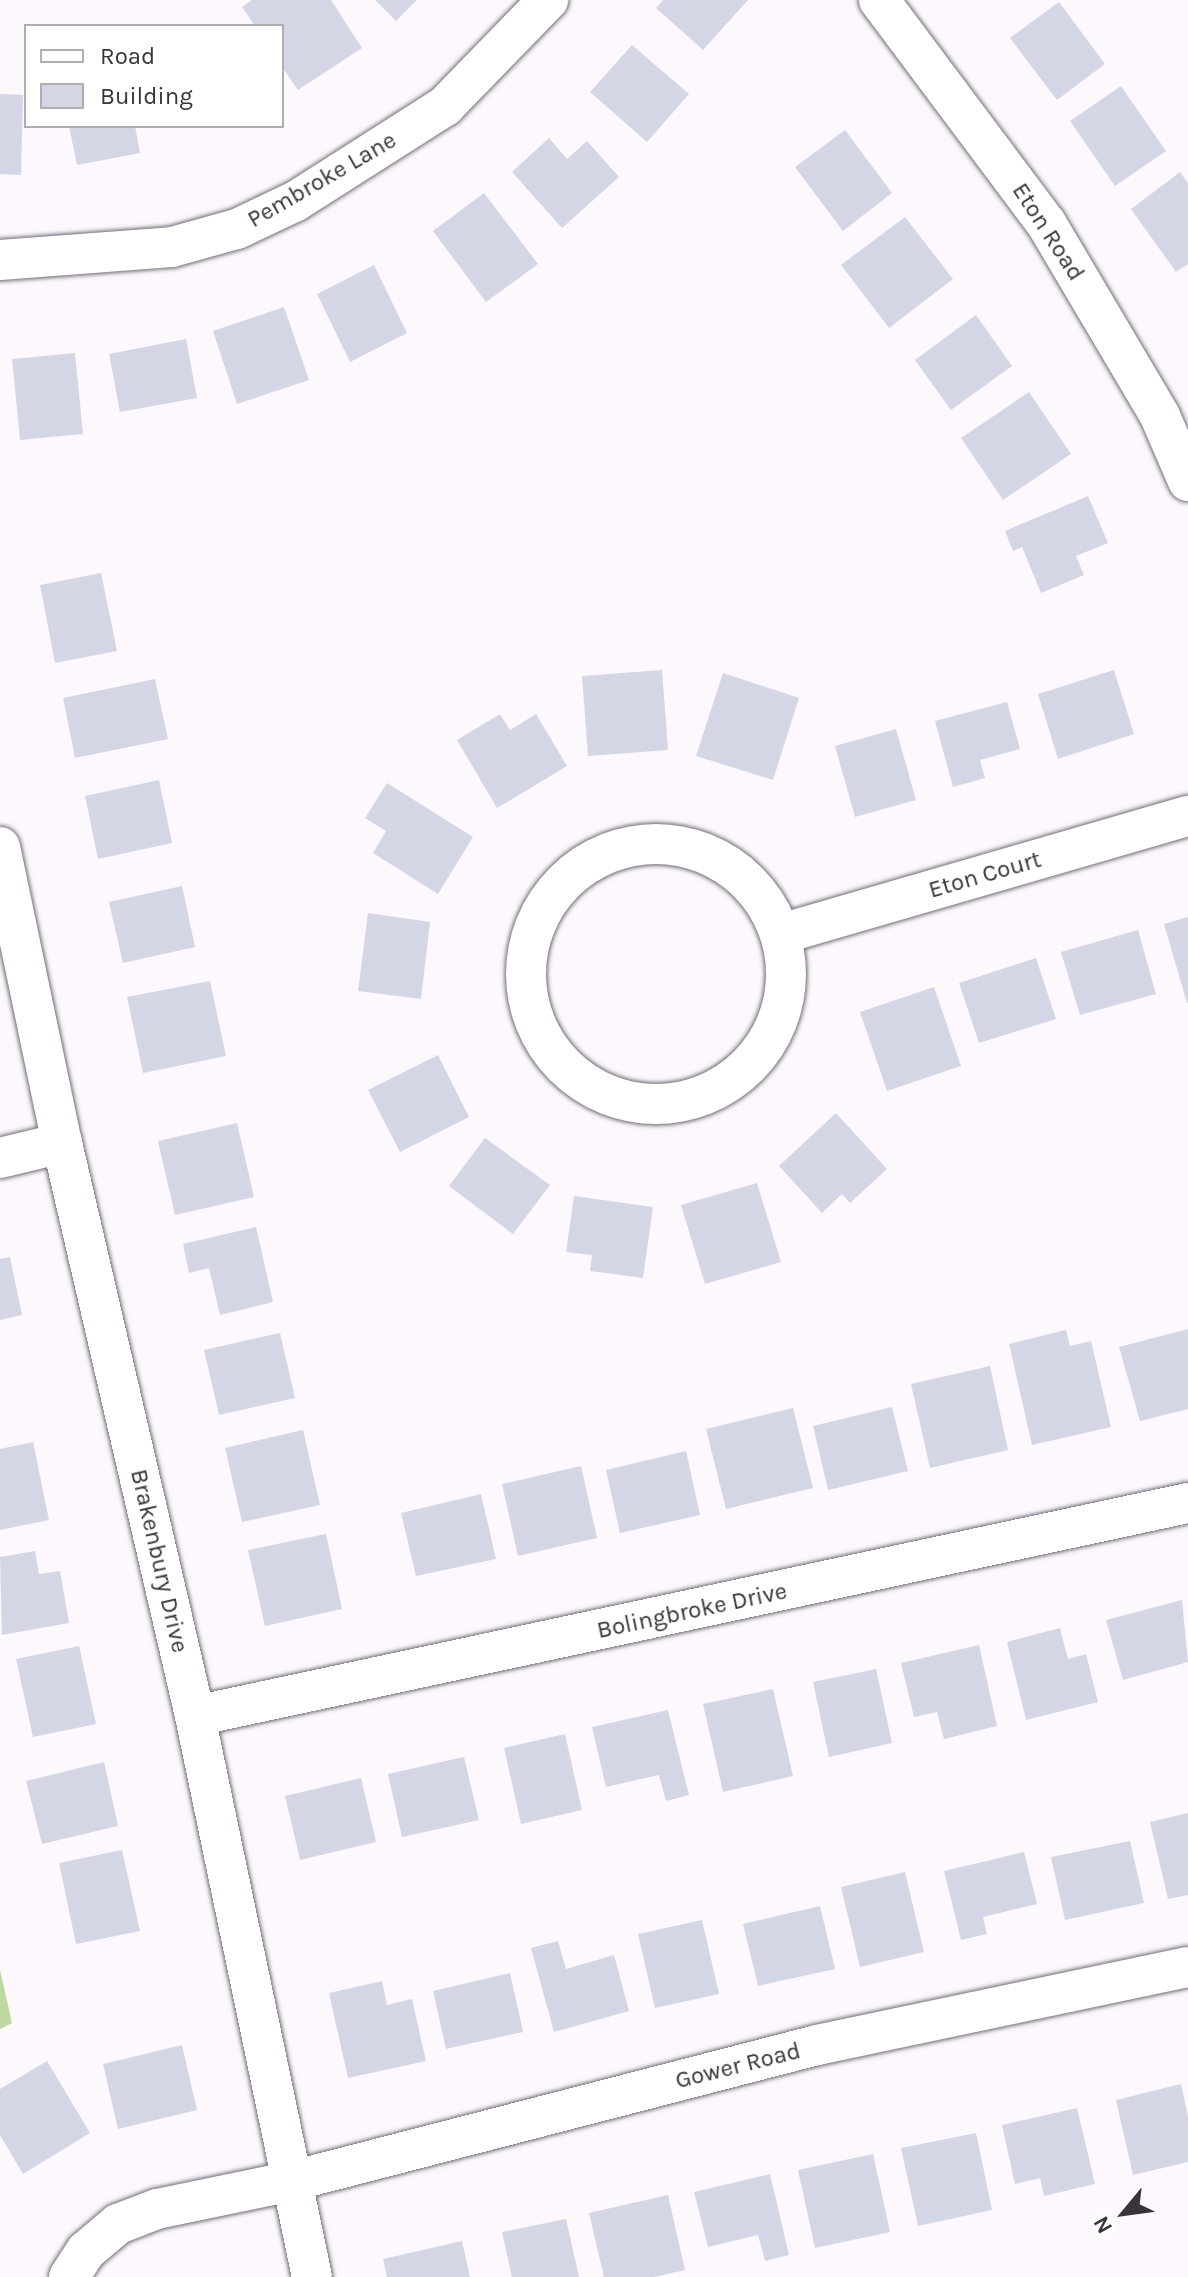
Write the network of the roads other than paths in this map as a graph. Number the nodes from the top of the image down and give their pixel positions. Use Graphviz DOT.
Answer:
graph roads {
  1 [pos="548,0"];
  2 [pos="879,0"];
  3 [pos="0,260"];
  4 [pos="1188,481"];
  5 [pos="1188,816"];
  6 [pos="0,847"];
  7 [pos="4,886"];
  8 [pos="781,934"];
  9 [pos="62,1143"];
  10 [pos="0,1158"];
  11 [pos="1188,1503"];
  12 [pos="195,1716"];
  13 [pos="1188,1967"];
  14 [pos="292,2181"];
  15 [pos="69,2277"];
  16 [pos="312,2277"];
  1 -- 3 [label="street, Pembroke Lane"];
  2 -- 4 [label="street, Eton Road"];
  5 -- 8 [label="street, Eton Court"];
  6 -- 7 [label="street, Brakenbury Drive"];
  7 -- 9 [label="street, Brakenbury Drive"];
  8 -- 8 [label="street"];
  9 -- 10 [label="street"];
  9 -- 12 [label="street, Brakenbury Drive"];
  11 -- 12 [label="street, Bolingbroke Drive"];
  12 -- 14 [label="street, Brakenbury Drive"];
  13 -- 14 [label="street, Gower Road"];
  14 -- 15 [label="street, Gower Road"];
  14 -- 16 [label="street, Brakenbury Drive"];
}
